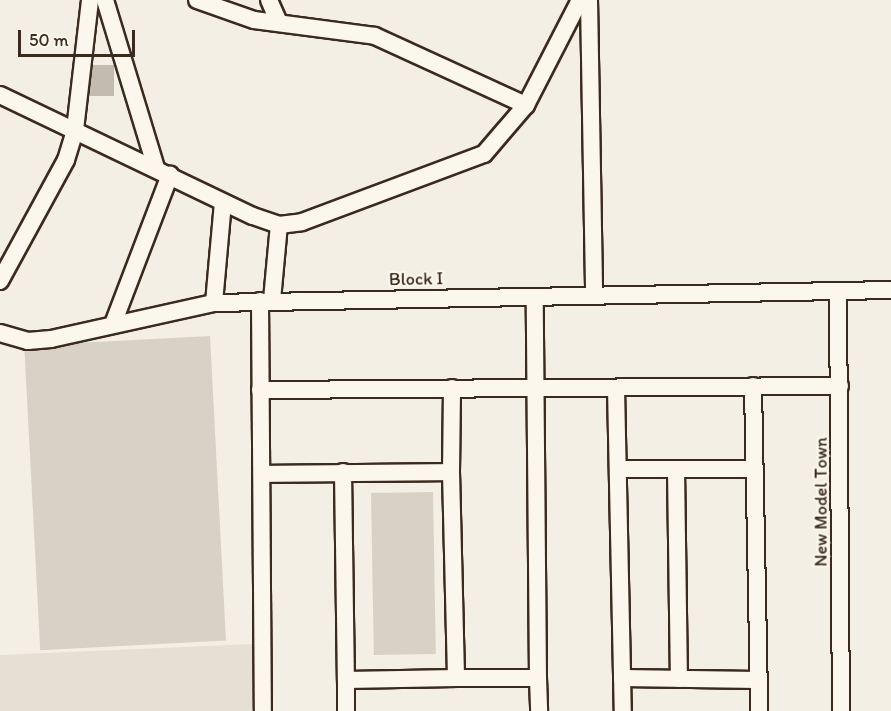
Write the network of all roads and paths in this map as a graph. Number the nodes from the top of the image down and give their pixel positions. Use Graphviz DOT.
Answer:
graph roads {
  1 [pos="90,0"];
  2 [pos="105,0"];
  3 [pos="197,0"];
  4 [pos="269,0"];
  5 [pos="580,0"];
  6 [pos="590,0"];
  7 [pos="279,22"];
  8 [pos="0,96"];
  9 [pos="526,105"];
  10 [pos="75,130"];
  11 [pos="163,171"];
  12 [pos="223,202"];
  13 [pos="279,225"];
  14 [pos="2,271"];
  15 [pos="891,290"];
  16 [pos="838,293"];
  17 [pos="594,295"];
  18 [pos="535,297"];
  19 [pos="266,301"];
  20 [pos="214,303"];
  21 [pos="114,324"];
  22 [pos="0,333"];
  23 [pos="753,386"];
  24 [pos="840,386"];
  25 [pos="452,388"];
  26 [pos="535,388"];
  27 [pos="616,388"];
  28 [pos="260,390"];
  29 [pos="618,469"];
  30 [pos="676,469"];
  31 [pos="755,469"];
  32 [pos="451,471"];
  33 [pos="343,472"];
  34 [pos="262,474"];
  35 [pos="456,678"];
  36 [pos="538,678"];
  37 [pos="622,678"];
  38 [pos="679,679"];
  39 [pos="346,680"];
  40 [pos="758,680"];
  41 [pos="263,711"];
  42 [pos="346,711"];
  43 [pos="539,711"];
  44 [pos="623,711"];
  45 [pos="759,711"];
  46 [pos="841,711"];
  1 -- 10 [label="street"];
  2 -- 11 [label="street"];
  3 -- 7 [label="street"];
  4 -- 7 [label="street"];
  5 -- 9 [label="street"];
  6 -- 17 [label="street"];
  7 -- 9 [label="street"];
  8 -- 10 [label="street"];
  9 -- 13 [label="street"];
  10 -- 11 [label="street"];
  10 -- 14 [label="street"];
  11 -- 12 [label="street"];
  11 -- 21 [label="street"];
  12 -- 13 [label="street"];
  12 -- 20 [label="street"];
  13 -- 19 [label="street"];
  15 -- 16 [label="street, Block I"];
  16 -- 17 [label="street, Block I"];
  16 -- 24 [label="street, New Model Town"];
  17 -- 18 [label="street, Block I"];
  18 -- 19 [label="street, Block I"];
  18 -- 26 [label="street"];
  19 -- 20 [label="street, Block I"];
  19 -- 28 [label="street"];
  20 -- 21 [label="street, Block I"];
  21 -- 22 [label="street, Block I"];
  23 -- 24 [label="street"];
  23 -- 27 [label="street"];
  23 -- 31 [label="street"];
  24 -- 46 [label="street, New Model Town"];
  25 -- 26 [label="street"];
  25 -- 28 [label="street"];
  25 -- 32 [label="street"];
  26 -- 27 [label="street"];
  26 -- 36 [label="street"];
  27 -- 29 [label="street"];
  28 -- 34 [label="street"];
  29 -- 30 [label="street"];
  29 -- 37 [label="street"];
  30 -- 31 [label="street"];
  30 -- 38 [label="street"];
  31 -- 40 [label="street"];
  32 -- 33 [label="street"];
  32 -- 35 [label="street"];
  33 -- 34 [label="street"];
  33 -- 39 [label="street"];
  34 -- 41 [label="street"];
  35 -- 36 [label="street"];
  35 -- 39 [label="street"];
  36 -- 43 [label="street"];
  37 -- 38 [label="street"];
  37 -- 44 [label="street"];
  38 -- 40 [label="street"];
  39 -- 42 [label="street"];
  40 -- 45 [label="street"];
}
